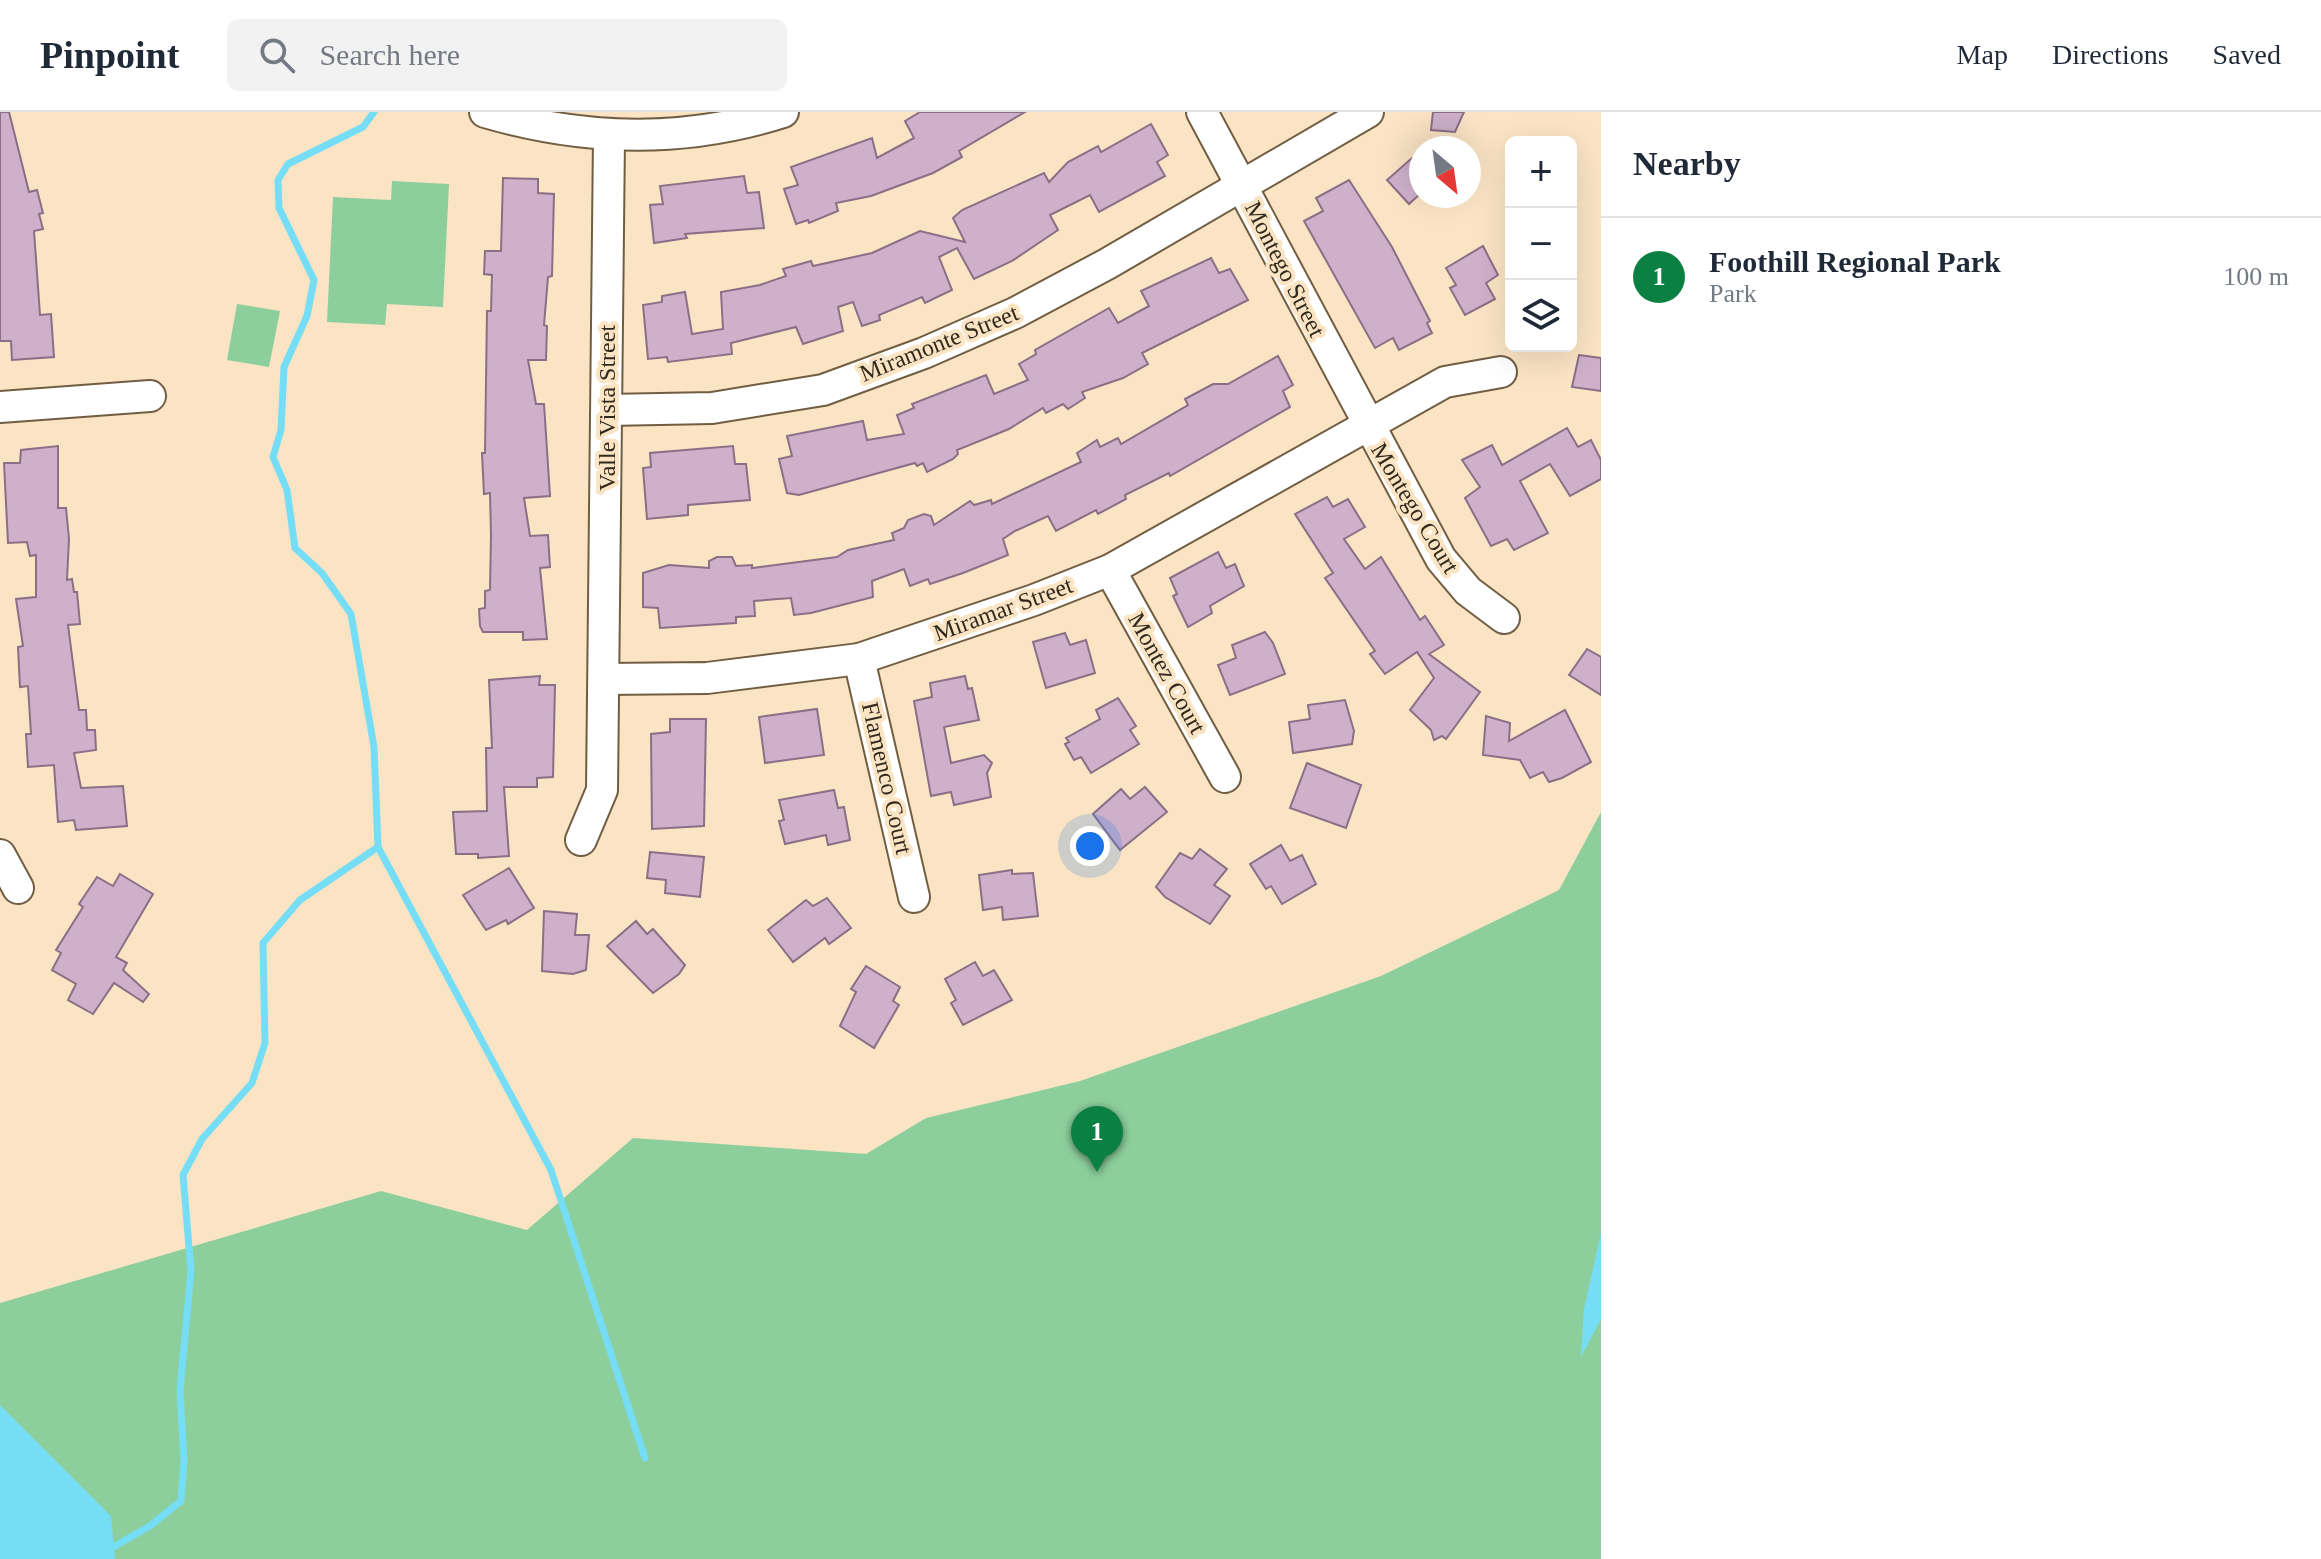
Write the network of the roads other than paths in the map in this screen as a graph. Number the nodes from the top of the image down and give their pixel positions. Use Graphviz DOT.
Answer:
graph roads {
  1 [pos="485,112"];
  2 [pos="783,112"];
  3 [pos="1202,112"];
  4 [pos="1368,112"];
  5 [pos="609,137"];
  6 [pos="1243,188"];
  7 [pos="1501,372"];
  8 [pos="150,396"];
  9 [pos="0,407"];
  10 [pos="607,410"];
  11 [pos="1367,426"];
  12 [pos="1110,570"];
  13 [pos="1504,618"];
  14 [pos="859,659"];
  15 [pos="604,679"];
  16 [pos="1225,777"];
  17 [pos="581,840"];
  18 [pos="0,855"];
  19 [pos="18,888"];
  20 [pos="914,897"];
  1 -- 5 [label="street"];
  2 -- 5 [label="street"];
  3 -- 6 [label="street, Montego Street"];
  4 -- 6 [label="street, Miramonte Street"];
  5 -- 10 [label="street, Valle Vista Street"];
  6 -- 10 [label="street, Miramonte Street"];
  6 -- 11 [label="street, Montego Street"];
  7 -- 11 [label="street, Miramar Street"];
  8 -- 9 [label="street"];
  10 -- 15 [label="street, Valle Vista Street"];
  11 -- 12 [label="street, Miramar Street"];
  11 -- 13 [label="street, Montego Court"];
  12 -- 14 [label="street, Miramar Street"];
  12 -- 16 [label="street, Montez Court"];
  14 -- 15 [label="street, Miramar Street"];
  14 -- 20 [label="street, Flamenco Court"];
  15 -- 17 [label="street, Valle Vista Street"];
  18 -- 19 [label="street"];
}
